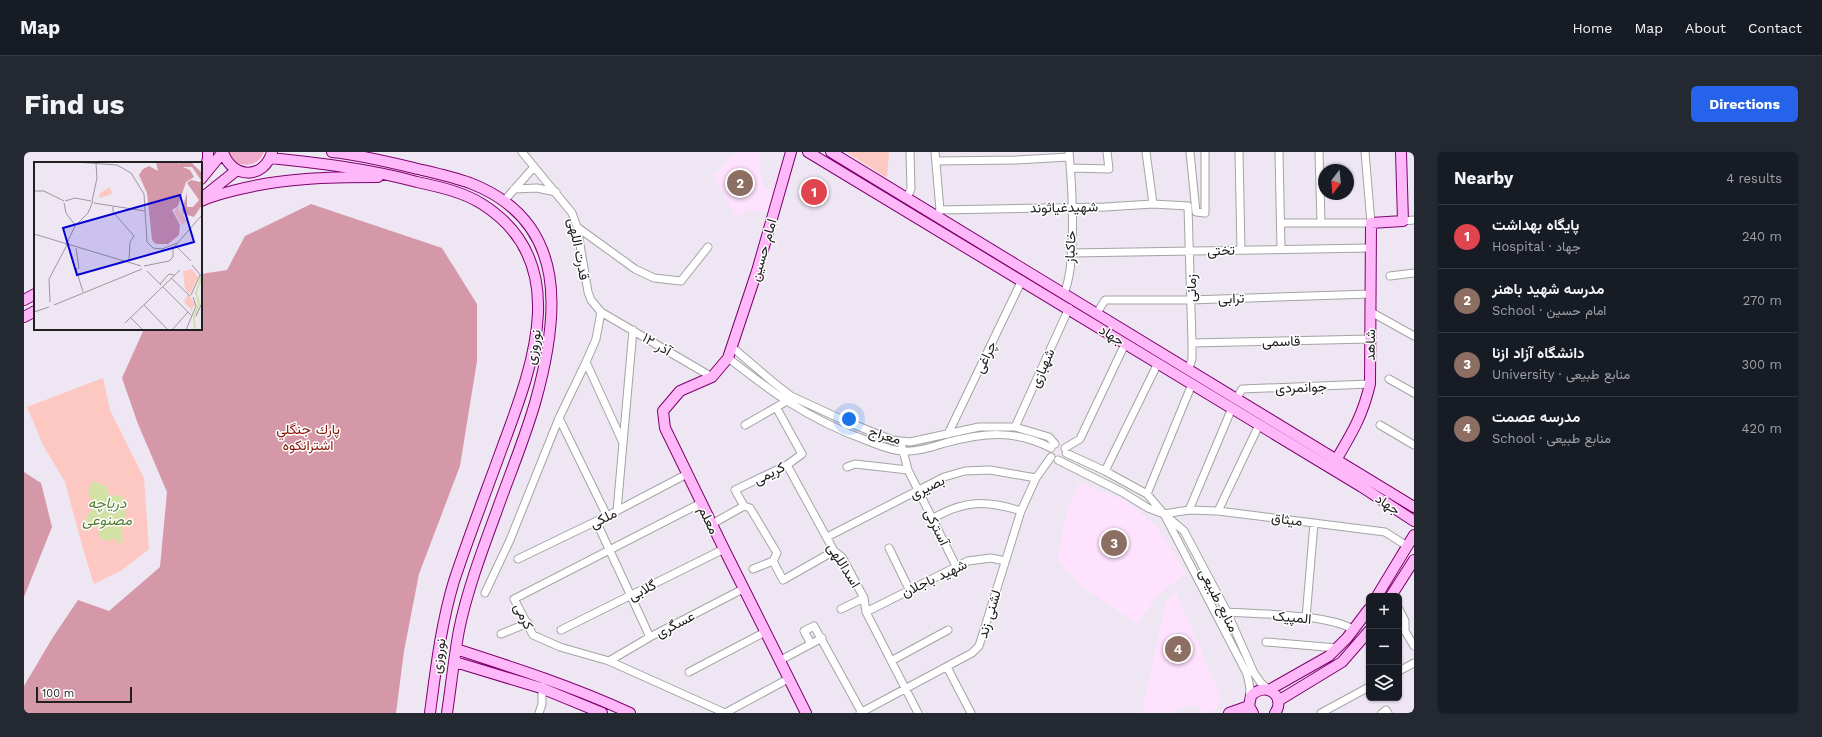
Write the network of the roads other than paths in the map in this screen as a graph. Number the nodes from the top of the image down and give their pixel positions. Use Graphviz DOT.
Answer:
graph roads {
  1 [pos="208,152"];
  2 [pos="223,152"];
  3 [pos="332,152"];
  4 [pos="361,152"];
  5 [pos="522,152"];
  6 [pos="791,152"];
  7 [pos="808,152"];
  8 [pos="831,152"];
  9 [pos="910,152"];
  10 [pos="935,152"];
  11 [pos="974,152"];
  12 [pos="1107,152"];
  13 [pos="1146,152"];
  14 [pos="1190,152"];
  15 [pos="1205,152"];
  16 [pos="1239,152"];
  17 [pos="1279,152"];
  18 [pos="1319,152"];
  19 [pos="1365,152"];
  20 [pos="1401,152"];
  21 [pos="1069,154"];
  22 [pos="271,155"];
  23 [pos="1015,156"];
  24 [pos="380,159"];
  25 [pos="975,160"];
  26 [pos="936,161"];
  27 [pos="534,167"];
  28 [pos="1070,168"];
  29 [pos="237,170"];
  30 [pos="202,176"];
  31 [pos="398,177"];
  32 [pos="202,178"];
  33 [pos="874,178"];
  34 [pos="866,188"];
  35 [pos="514,190"];
  36 [pos="556,192"];
  37 [pos="202,197"];
  38 [pos="906,198"];
  39 [pos="202,201"];
  40 [pos="503,202"];
  41 [pos="1153,204"];
  42 [pos="1188,206"];
  43 [pos="1071,207"];
  44 [pos="938,213"];
  45 [pos="1414,220"];
  46 [pos="1403,221"];
  47 [pos="1321,222"];
  48 [pos="1281,223"];
  49 [pos="1371,223"];
  50 [pos="577,227"];
  51 [pos="972,238"];
  52 [pos="708,247"];
  53 [pos="966,248"];
  54 [pos="1371,248"];
  55 [pos="1281,249"];
  56 [pos="1240,250"];
  57 [pos="1191,252"];
  58 [pos="1071,253"];
  59 [pos="1414,273"];
  60 [pos="1390,276"];
  61 [pos="1022,280"];
  62 [pos="1064,293"];
  63 [pos="1371,294"];
  64 [pos="34,295"];
  65 [pos="24,300"];
  66 [pos="1190,300"];
  67 [pos="1069,308"];
  68 [pos="34,312"];
  69 [pos="601,312"];
  70 [pos="1371,312"];
  71 [pos="1097,313"];
  72 [pos="24,317"];
  73 [pos="633,330"];
  74 [pos="1413,334"];
  75 [pos="1370,339"];
  76 [pos="1192,343"];
  77 [pos="1125,344"];
  78 [pos="732,347"];
  79 [pos="728,358"];
  80 [pos="586,362"];
  81 [pos="1158,364"];
  82 [pos="1189,368"];
  83 [pos="712,377"];
  84 [pos="1389,379"];
  85 [pos="1192,384"];
  86 [pos="1370,384"];
  87 [pos="1414,393"];
  88 [pos="1237,398"];
  89 [pos="787,401"];
  90 [pos="776,408"];
  91 [pos="1232,408"];
  92 [pos="559,418"];
  93 [pos="746,425"];
  94 [pos="1259,425"];
  95 [pos="1380,425"];
  96 [pos="1015,427"];
  97 [pos="948,434"];
  98 [pos="623,443"];
  99 [pos="902,443"];
  100 [pos="1414,445"];
  101 [pos="1053,446"];
  102 [pos="903,451"];
  103 [pos="1065,451"];
  104 [pos="1055,458"];
  105 [pos="1336,460"];
  106 [pos="787,464"];
  107 [pos="848,467"];
  108 [pos="908,470"];
  109 [pos="1105,471"];
  110 [pos="687,474"];
  111 [pos="1036,478"];
  112 [pos="919,491"];
  113 [pos="1147,494"];
  114 [pos="701,503"];
  115 [pos="744,506"];
  116 [pos="1414,506"];
  117 [pos="1189,510"];
  118 [pos="618,511"];
  119 [pos="1021,511"];
  120 [pos="1218,511"];
  121 [pos="1164,514"];
  122 [pos="607,516"];
  123 [pos="932,519"];
  124 [pos="596,521"];
  125 [pos="1414,521"];
  126 [pos="1314,523"];
  127 [pos="712,524"];
  128 [pos="1414,535"];
  129 [pos="827,537"];
  130 [pos="1407,546"];
  131 [pos="889,548"];
  132 [pos="609,549"];
  133 [pos="724,549"];
  134 [pos="834,551"];
  135 [pos="518,559"];
  136 [pos="1414,560"];
  137 [pos="773,561"];
  138 [pos="1006,561"];
  139 [pos="956,566"];
  140 [pos="753,569"];
  141 [pos="744,589"];
  142 [pos="909,589"];
  143 [pos="484,593"];
  144 [pos="1379,593"];
  145 [pos="1394,593"];
  146 [pos="631,596"];
  147 [pos="864,598"];
  148 [pos="841,610"];
  149 [pos="866,612"];
  150 [pos="1227,612"];
  151 [pos="1366,613"];
  152 [pos="1402,616"];
  153 [pos="1306,618"];
  154 [pos="528,623"];
  155 [pos="561,630"];
  156 [pos="948,630"];
  157 [pos="1354,630"];
  158 [pos="765,632"];
  159 [pos="501,634"];
  160 [pos="1366,634"];
  161 [pos="650,637"];
  162 [pos="822,638"];
  163 [pos="1266,642"];
  164 [pos="811,644"];
  165 [pos="1414,646"];
  166 [pos="1337,648"];
  167 [pos="456,649"];
  168 [pos="609,661"];
  169 [pos="779,661"];
  170 [pos="891,661"];
  171 [pos="454,662"];
  172 [pos="1414,663"];
  173 [pos="947,667"];
  174 [pos="1402,669"];
  175 [pos="689,672"];
  176 [pos="544,678"];
  177 [pos="788,679"];
  178 [pos="541,688"];
  179 [pos="905,689"];
  180 [pos="1366,689"];
  181 [pos="1269,690"];
  182 [pos="603,700"];
  183 [pos="1278,701"];
  184 [pos="1250,706"];
  185 [pos="599,712"];
  186 [pos="1326,712"];
  187 [pos="430,713"];
  188 [pos="447,713"];
  189 [pos="540,713"];
  190 [pos="630,713"];
  191 [pos="725,713"];
  192 [pos="806,713"];
  193 [pos="861,713"];
  194 [pos="918,713"];
  195 [pos="971,713"];
  196 [pos="1229,713"];
  197 [pos="1275,713"];
  198 [pos="1382,713"];
  199 [pos="1388,713"];
  1 -- 30 [label="main road"];
  2 -- 29 [label="main road"];
  2 -- 32 [label="main road"];
  3 -- 24 [label="main road, نوروزی"];
  4 -- 24 [label="main road"];
  5 -- 27 [label="street, قدرت اللهی"];
  6 -- 78 [label="main road, امام حسین"];
  7 -- 34 [label="main road, جهاد"];
  8 -- 33 [label="main road, جهاد"];
  9 -- 38 [label="street"];
  10 -- 26 [label="street"];
  11 -- 25 [label="street"];
  12 -- 28 [label="street"];
  13 -- 41 [label="street"];
  14 -- 15 [label="street"];
  16 -- 56 [label="street"];
  17 -- 48 [label="street"];
  18 -- 47 [label="street"];
  19 -- 49 [label="street"];
  20 -- 46 [label="main road"];
  21 -- 23 [label="street"];
  21 -- 28 [label="street, خاکباز"];
  22 -- 29 [label="main road"];
  22 -- 31 [label="main road, نوروزی"];
  23 -- 25 [label="street"];
  24 -- 40 [label="main road, نوروزی"];
  25 -- 26 [label="street"];
  26 -- 44 [label="street"];
  27 -- 35 [label="street"];
  27 -- 36 [label="street, قدرت اللهی"];
  28 -- 43 [label="street, خاکباز"];
  29 -- 37 [label="main road"];
  31 -- 39 [label="main road"];
  31 -- 187 [label="main road, نوروزی"];
  33 -- 34 [label="main road"];
  33 -- 38 [label="main road, جهاد"];
  34 -- 53 [label="main road, جهاد"];
  35 -- 36 [label="street"];
  35 -- 40 [label="street"];
  36 -- 50 [label="street, قدرت اللهی"];
  38 -- 44 [label="main road, جهاد"];
  40 -- 167 [label="main road, نوروزی"];
  41 -- 42 [label="street, شهید‌غیاثوند"];
  41 -- 43 [label="street, شهید‌غیاثوند"];
  42 -- 57 [label="street, زمانی"];
  43 -- 44 [label="street, شهید‌غیاثوند"];
  43 -- 58 [label="street, خاکباز"];
  44 -- 51 [label="main road, جهاد"];
  45 -- 46 [label="street"];
  46 -- 49 [label="main road"];
  47 -- 48 [label="street"];
  47 -- 49 [label="street"];
  48 -- 55 [label="street"];
  49 -- 54 [label="main road, شاهد"];
  50 -- 52 [label="street"];
  50 -- 69 [label="street, قدرت اللهی"];
  51 -- 53 [label="main road"];
  51 -- 62 [label="main road, جهاد"];
  53 -- 61 [label="main road, جهاد"];
  54 -- 55 [label="street, تختی"];
  54 -- 63 [label="main road, شاهد"];
  55 -- 56 [label="street, تختی"];
  56 -- 57 [label="street, تختی"];
  57 -- 58 [label="street, تختی"];
  57 -- 66 [label="street, زمانی"];
  58 -- 62 [label="street, خاکباز"];
  59 -- 60 [label="street"];
  61 -- 67 [label="main road, جهاد"];
  61 -- 97 [label="street, چراغی"];
  62 -- 71 [label="main road, جهاد"];
  63 -- 66 [label="street, ترابی"];
  63 -- 70 [label="main road, شاهد"];
  64 -- 65 [label="main road"];
  66 -- 71 [label="street, ترابی"];
  66 -- 76 [label="street, زمانی"];
  67 -- 77 [label="main road, جهاد"];
  67 -- 96 [label="street, شهبازی"];
  68 -- 72 [label="main road"];
  69 -- 73 [label="street, ۱۲ آذر"];
  69 -- 80 [label="street"];
  70 -- 74 [label="street"];
  70 -- 75 [label="main road, شاهد"];
  71 -- 82 [label="main road, جهاد"];
  73 -- 83 [label="street, ۱۲ آذر"];
  73 -- 98 [label="street"];
  75 -- 76 [label="street, قاسمی"];
  75 -- 86 [label="main road, شاهد"];
  76 -- 82 [label="street, زمانی"];
  77 -- 81 [label="main road, جهاد"];
  77 -- 103 [label="street, لشنی زند"];
  78 -- 79 [label="main road, معلم"];
  78 -- 99 [label="street, معراج"];
  79 -- 83 [label="main road, معلم"];
  79 -- 89 [label="street, معراج"];
  80 -- 92 [label="street"];
  80 -- 98 [label="street"];
  81 -- 85 [label="main road, جهاد"];
  81 -- 109 [label="street"];
  82 -- 88 [label="main road, جهاد"];
  83 -- 110 [label="main road, معلم"];
  84 -- 87 [label="street"];
  85 -- 91 [label="main road, جهاد"];
  85 -- 113 [label="street"];
  86 -- 88 [label="street, جوانمردی"];
  86 -- 105 [label="main road, شاهد"];
  88 -- 105 [label="main road, جهاد"];
  89 -- 90 [label="street"];
  89 -- 102 [label="street, معراج"];
  90 -- 93 [label="street"];
  90 -- 106 [label="street, کریمی"];
  91 -- 94 [label="main road, جهاد"];
  91 -- 117 [label="street"];
  92 -- 122 [label="street"];
  92 -- 143 [label="street"];
  94 -- 120 [label="street"];
  94 -- 125 [label="main road, جهاد"];
  95 -- 100 [label="street"];
  96 -- 97 [label="street, معراج"];
  96 -- 101 [label="street, معراج"];
  97 -- 99 [label="street, معراج"];
  98 -- 118 [label="street"];
  99 -- 102 [label="street, آسترکی"];
  101 -- 102 [label="street, معراج"];
  101 -- 103 [label="street, منابع طبیعی"];
  101 -- 104 [label="street"];
  102 -- 108 [label="street, آسترکی"];
  103 -- 104 [label="street, لشنی زند"];
  103 -- 109 [label="street, منابع طبیعی"];
  104 -- 111 [label="street, لشنی زند"];
  104 -- 121 [label="street, منابع طبیعی"];
  105 -- 116 [label="main road, جهاد"];
  106 -- 115 [label="street, کریمی"];
  106 -- 129 [label="street, اسداللهی"];
  107 -- 108 [label="street"];
  108 -- 112 [label="street, آسترکی"];
  109 -- 113 [label="street, منابع طبیعی"];
  110 -- 114 [label="main road, معلم"];
  110 -- 118 [label="street, ملکی"];
  111 -- 112 [label="street, بصیری"];
  111 -- 119 [label="street, لشنی زند"];
  112 -- 123 [label="street, آسترکی"];
  112 -- 129 [label="street, بصیری"];
  113 -- 121 [label="street, منابع طبیعی"];
  114 -- 127 [label="main road, معلم"];
  114 -- 132 [label="street, کرمی"];
  115 -- 127 [label="street"];
  115 -- 137 [label="street"];
  117 -- 120 [label="street, میثاق"];
  117 -- 121 [label="street, میثاق"];
  118 -- 122 [label="street, ملکی"];
  119 -- 123 [label="street"];
  119 -- 138 [label="street, لشنی زند"];
  120 -- 126 [label="street, میثاق"];
  121 -- 150 [label="street, منابع طبیعی"];
  121 -- 184 [label="street, منابع طبیعی"];
  122 -- 124 [label="street, ملکی"];
  123 -- 139 [label="street, آسترکی"];
  124 -- 132 [label="street"];
  124 -- 135 [label="street, ملکی"];
  126 -- 130 [label="street, میثاق"];
  126 -- 153 [label="street"];
  127 -- 133 [label="main road, معلم"];
  128 -- 130 [label="main road"];
  129 -- 134 [label="street, اسداللهی"];
  130 -- 144 [label="main road"];
  131 -- 142 [label="street"];
  132 -- 146 [label="street"];
  132 -- 154 [label="street, کرمی"];
  133 -- 141 [label="main road, معلم"];
  133 -- 146 [label="street, گلابی"];
  134 -- 137 [label="street"];
  134 -- 147 [label="street, اسداللهی"];
  136 -- 145 [label="main road"];
  137 -- 140 [label="street"];
  138 -- 139 [label="street, شهید باجلان"];
  138 -- 173 [label="street, لشنی زند"];
  139 -- 142 [label="street, شهید باجلان"];
  141 -- 158 [label="main road, معلم"];
  141 -- 161 [label="street, عسگری"];
  142 -- 149 [label="street, شهید باجلان"];
  146 -- 155 [label="street, گلابی"];
  146 -- 161 [label="street"];
  147 -- 148 [label="street"];
  147 -- 149 [label="street, اسداللهی"];
  149 -- 170 [label="street, اسداللهی"];
  150 -- 153 [label="street, المپیک"];
  150 -- 181 [label="street, منابع طبیعی"];
  151 -- 157 [label="main road"];
  152 -- 165 [label="street"];
  153 -- 157 [label="street, المپیک"];
  154 -- 159 [label="street"];
  154 -- 168 [label="street, کرمی"];
  156 -- 170 [label="street"];
  157 -- 166 [label="main road"];
  158 -- 169 [label="main road, معلم"];
  158 -- 175 [label="street"];
  160 -- 183 [label="main road"];
  161 -- 168 [label="street, عسگری"];
  162 -- 164 [label="street"];
  162 -- 164 [label="street"];
  162 -- 193 [label="street"];
  163 -- 166 [label="street"];
  164 -- 169 [label="street"];
  166 -- 181 [label="main road"];
  167 -- 171 [label="main road, نوروزی"];
  167 -- 176 [label="main road, نوروزی"];
  168 -- 191 [label="street, کرمی"];
  169 -- 177 [label="main road, معلم"];
  170 -- 179 [label="street, اسداللهی"];
  171 -- 178 [label="main road, نوروزی"];
  171 -- 188 [label="main road, نوروزی"];
  172 -- 174 [label="street"];
  173 -- 179 [label="street, لشنی زند"];
  173 -- 195 [label="street"];
  176 -- 178 [label="street"];
  176 -- 182 [label="main road, نوروزی"];
  177 -- 191 [label="street"];
  177 -- 192 [label="main road, معلم"];
  178 -- 185 [label="main road, نوروزی"];
  178 -- 189 [label="street"];
  179 -- 193 [label="street, لشنی زند"];
  179 -- 194 [label="street, اسداللهی"];
  180 -- 186 [label="street"];
  181 -- 183 [label="main road"];
  181 -- 184 [label="main road"];
  182 -- 185 [label="street"];
  182 -- 190 [label="main road, نوروزی"];
  183 -- 197 [label="main road"];
  184 -- 196 [label="main road"];
  198 -- 199 [label="street"];
}
